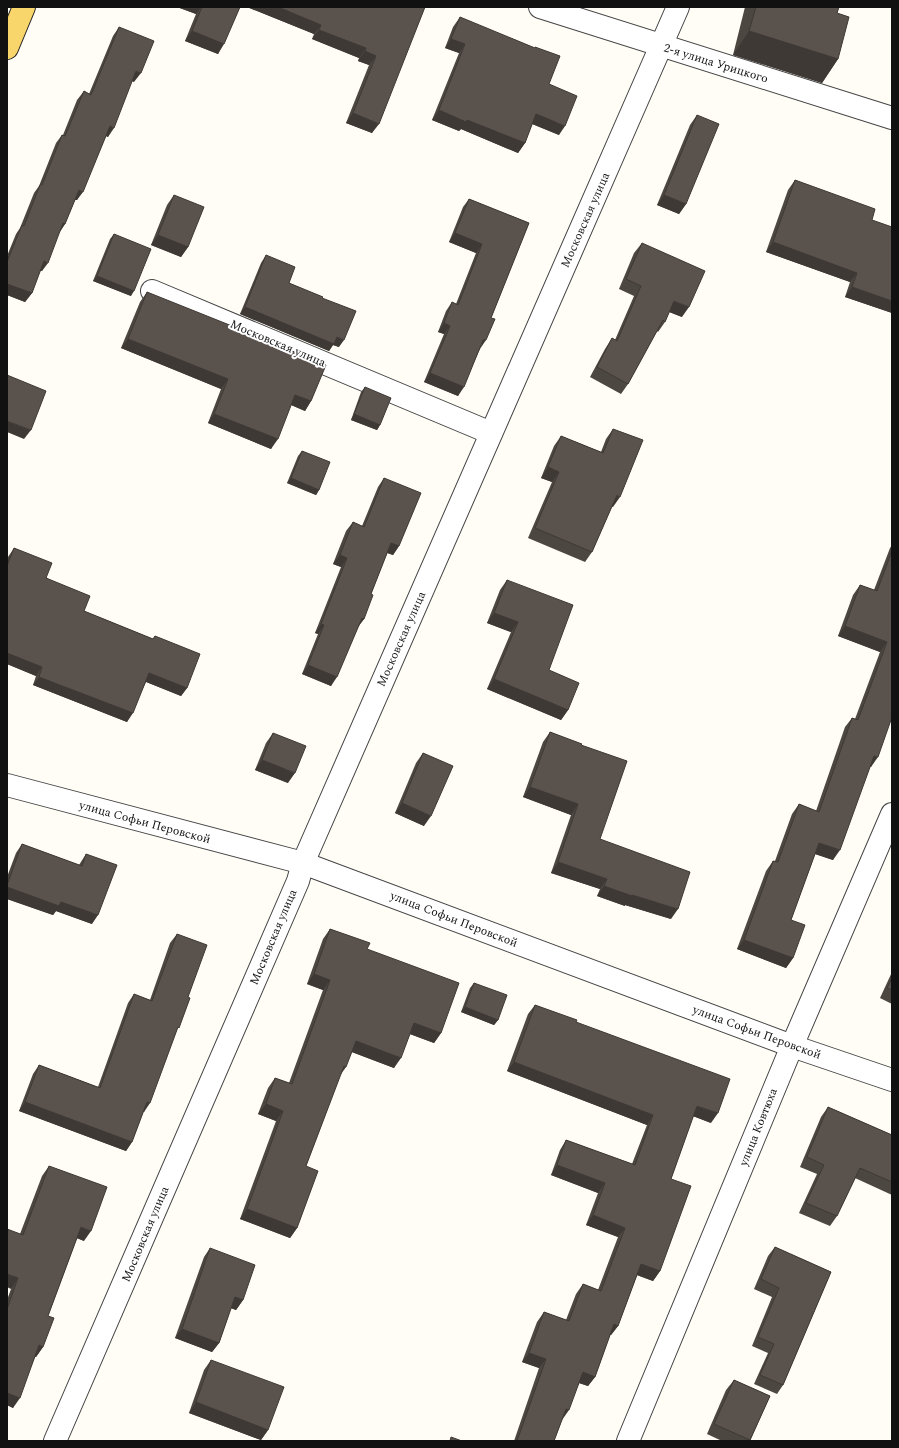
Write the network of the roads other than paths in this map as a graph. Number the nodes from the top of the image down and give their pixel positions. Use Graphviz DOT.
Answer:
graph roads {
  1 [pos="24,7"];
  2 [pos="540,7"];
  3 [pos="678,7"];
  4 [pos="661,45"];
  5 [pos="7,48"];
  6 [pos="892,118"];
  7 [pos="152,291"];
  8 [pos="491,433"];
  9 [pos="7,785"];
  10 [pos="892,814"];
  11 [pos="303,863"];
  12 [pos="792,1046"];
  13 [pos="892,1080"];
  14 [pos="55,1441"];
  15 [pos="628,1441"];
  1 -- 5 [label="main road"];
  2 -- 4 [label="street, 2-я улица Урицкого"];
  3 -- 4 [label="street, Московская улица"];
  4 -- 6 [label="street, 2-я улица Урицкого"];
  4 -- 8 [label="street, Московская улица"];
  7 -- 8 [label="street, Московская улица"];
  8 -- 11 [label="street, Московская улица"];
  9 -- 11 [label="street, улица Софьи Перовской"];
  10 -- 12 [label="street, улица Ковтюха"];
  11 -- 12 [label="street, улица Софьи Перовской"];
  11 -- 14 [label="street, Московская улица"];
  12 -- 13 [label="street, улица Софьи Перовской"];
  12 -- 15 [label="street, улица Ковтюха"];
}
